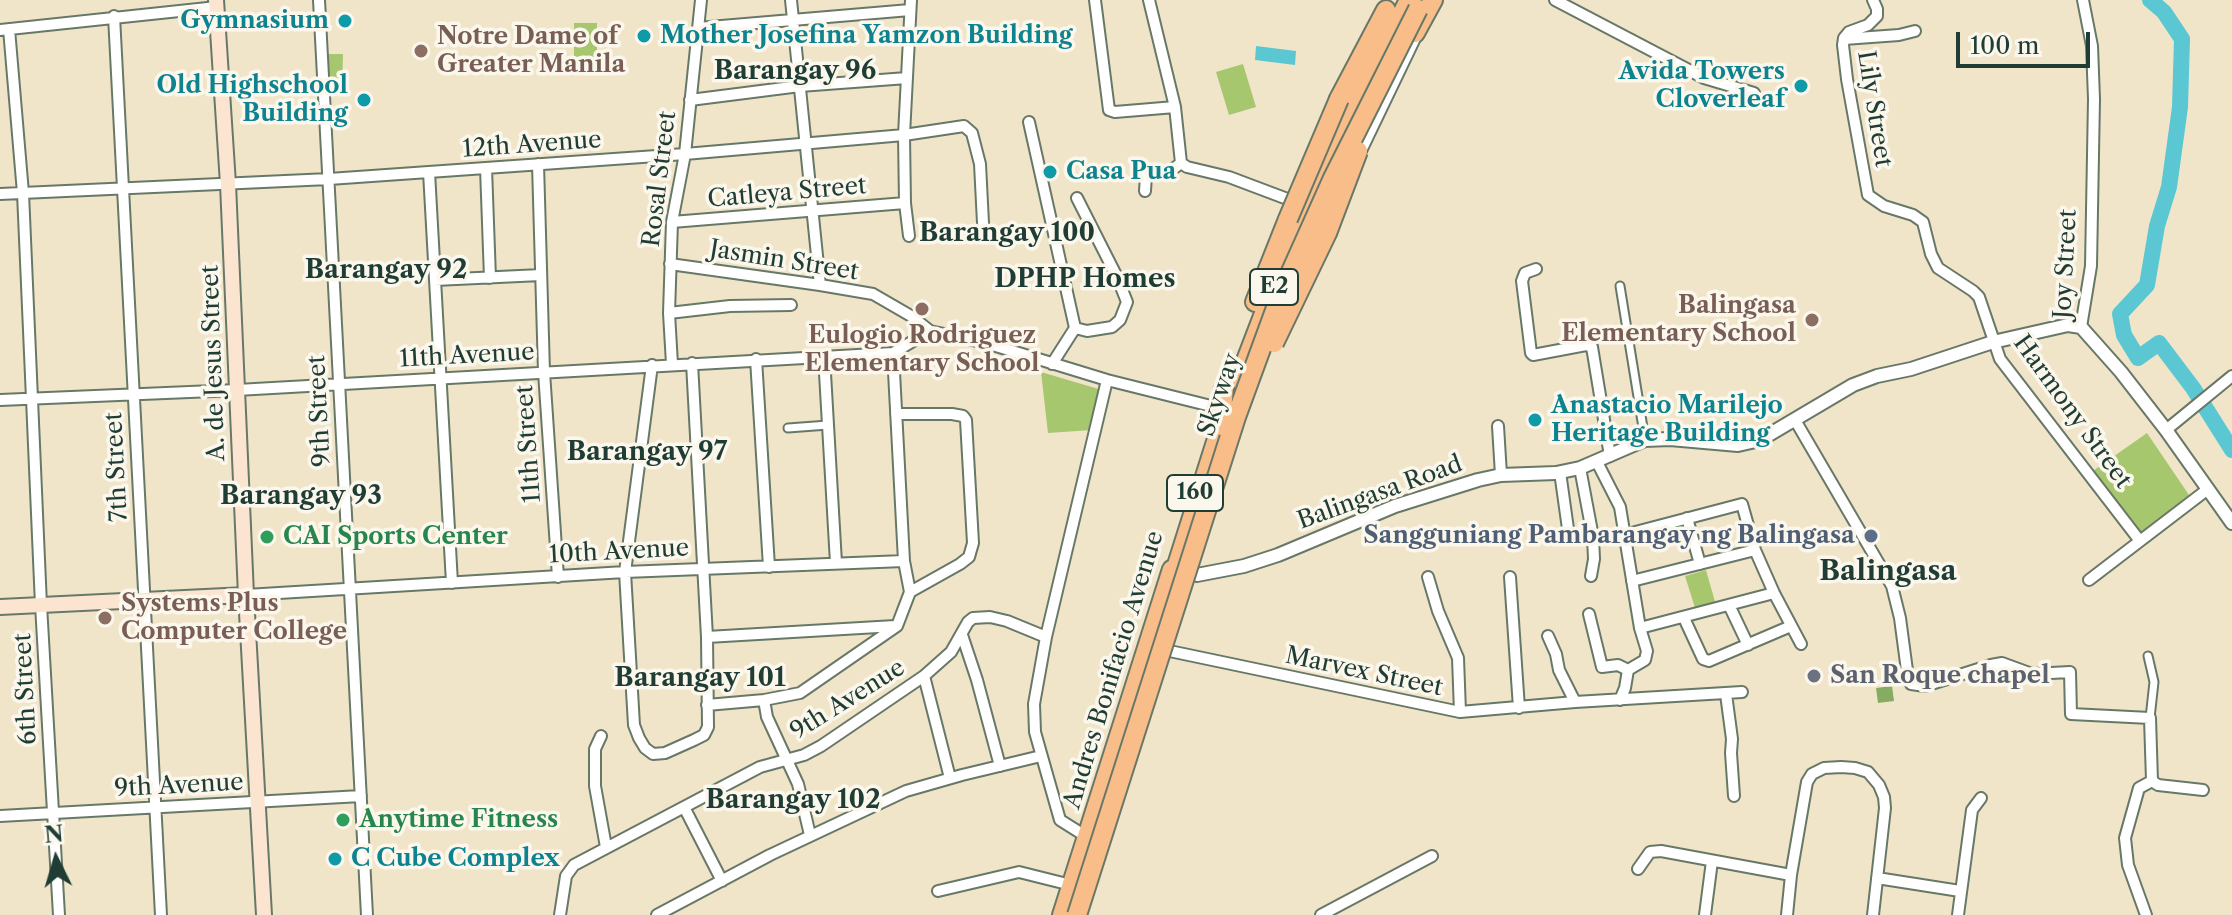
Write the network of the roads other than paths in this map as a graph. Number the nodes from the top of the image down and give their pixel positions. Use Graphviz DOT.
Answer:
graph roads {
  1 [pos="319,0"];
  2 [pos="701,0"];
  3 [pos="791,0"];
  4 [pos="1095,0"];
  5 [pos="1149,0"];
  6 [pos="1409,0"];
  7 [pos="1422,0"];
  8 [pos="1433,0"];
  9 [pos="1555,0"];
  10 [pos="1873,0"];
  11 [pos="2083,0"];
  12 [pos="216,3"];
  13 [pos="1393,3"];
  14 [pos="910,5"];
  15 [pos="114,16"];
  16 [pos="793,20"];
  17 [pos="698,28"];
  18 [pos="4,29"];
  19 [pos="1915,31"];
  20 [pos="1844,39"];
  21 [pos="907,78"];
  22 [pos="800,86"];
  23 [pos="1754,93"];
  24 [pos="690,100"];
  25 [pos="1175,107"];
  26 [pos="1029,122"];
  27 [pos="904,135"];
  28 [pos="806,144"];
  29 [pos="685,154"];
  30 [pos="1181,163"];
  31 [pos="538,164"];
  32 [pos="486,168"];
  33 [pos="429,172"];
  34 [pos="329,179"];
  35 [pos="228,184"];
  36 [pos="123,188"];
  37 [pos="1145,191"];
  38 [pos="23,193"];
  39 [pos="0,194"];
  40 [pos="1077,198"];
  41 [pos="905,203"];
  42 [pos="1305,206"];
  43 [pos="812,212"];
  44 [pos="672,222"];
  45 [pos="983,223"];
  46 [pos="909,236"];
  47 [pos="670,264"];
  48 [pos="1536,269"];
  49 [pos="541,275"];
  50 [pos="490,278"];
  51 [pos="435,280"];
  52 [pos="820,285"];
  53 [pos="1620,286"];
  54 [pos="791,305"];
  55 [pos="669,313"];
  56 [pos="2081,327"];
  57 [pos="1075,328"];
  58 [pos="930,331"];
  59 [pos="1993,342"];
  60 [pos="893,353"];
  61 [pos="824,356"];
  62 [pos="756,359"];
  63 [pos="1258,361"];
  64 [pos="692,363"];
  65 [pos="672,364"];
  66 [pos="1052,364"];
  67 [pos="652,365"];
  68 [pos="544,372"];
  69 [pos="2232,376"];
  70 [pos="442,378"];
  71 [pos="1107,380"];
  72 [pos="339,384"];
  73 [pos="237,390"];
  74 [pos="134,393"];
  75 [pos="31,399"];
  76 [pos="0,400"];
  77 [pos="896,414"];
  78 [pos="1227,417"];
  79 [pos="1795,420"];
  80 [pos="828,425"];
  81 [pos="1498,426"];
  82 [pos="788,428"];
  83 [pos="2166,430"];
  84 [pos="1645,440"];
  85 [pos="1610,456"];
  86 [pos="1597,462"];
  87 [pos="1580,468"];
  88 [pos="1560,472"];
  89 [pos="1501,475"];
  90 [pos="2208,489"];
  91 [pos="1687,518"];
  92 [pos="2232,523"];
  93 [pos="1624,535"];
  94 [pos="1569,536"];
  95 [pos="2140,541"];
  96 [pos="1755,550"];
  97 [pos="904,561"];
  98 [pos="836,563"];
  99 [pos="1700,564"];
  100 [pos="769,567"];
  101 [pos="703,570"];
  102 [pos="625,572"];
  103 [pos="1188,573"];
  104 [pos="1591,576"];
  105 [pos="558,577"];
  106 [pos="1428,577"];
  107 [pos="1510,577"];
  108 [pos="2089,580"];
  109 [pos="1632,581"];
  110 [pos="452,583"];
  111 [pos="350,590"];
  112 [pos="910,592"];
  113 [pos="1774,593"];
  114 [pos="246,595"];
  115 [pos="144,599"];
  116 [pos="41,605"];
  117 [pos="1729,605"];
  118 [pos="0,607"];
  119 [pos="1589,614"];
  120 [pos="1684,618"];
  121 [pos="897,626"];
  122 [pos="1791,626"];
  123 [pos="1640,628"];
  124 [pos="962,635"];
  125 [pos="1548,636"];
  126 [pos="707,637"];
  127 [pos="1046,637"];
  128 [pos="1801,644"];
  129 [pos="1748,645"];
  130 [pos="1155,648"];
  131 [pos="2148,656"];
  132 [pos="1628,670"];
  133 [pos="924,676"];
  134 [pos="1742,692"];
  135 [pos="1726,694"];
  136 [pos="764,700"];
  137 [pos="1620,700"];
  138 [pos="1575,702"];
  139 [pos="707,705"];
  140 [pos="1519,708"];
  141 [pos="1460,712"];
  142 [pos="2150,718"];
  143 [pos="601,736"];
  144 [pos="1041,756"];
  145 [pos="787,759"];
  146 [pos="1000,766"];
  147 [pos="950,778"];
  148 [pos="2152,781"];
  149 [pos="2203,790"];
  150 [pos="361,796"];
  151 [pos="1734,796"];
  152 [pos="1981,798"];
  153 [pos="257,801"];
  154 [pos="155,807"];
  155 [pos="684,807"];
  156 [pos="53,813"];
  157 [pos="0,816"];
  158 [pos="810,835"];
  159 [pos="1087,837"];
  160 [pos="606,847"];
  161 [pos="1432,856"];
  162 [pos="1712,861"];
  163 [pos="1638,869"];
  164 [pos="1791,875"];
  165 [pos="1877,878"];
  166 [pos="722,881"];
  167 [pos="1071,885"];
  168 [pos="938,891"];
  169 [pos="1960,891"];
  170 [pos="59,915"];
  171 [pos="161,915"];
  172 [pos="264,915"];
  173 [pos="367,915"];
  174 [pos="560,915"];
  175 [pos="657,915"];
  176 [pos="1063,915"];
  177 [pos="1079,915"];
  178 [pos="1321,915"];
  179 [pos="1705,915"];
  180 [pos="1787,915"];
  181 [pos="1873,915"];
  182 [pos="1958,915"];
  183 [pos="2145,915"];
  1 -- 34 [label="street, 9th Street"];
  2 -- 17 [label="street, Rosal Street"];
  3 -- 16 [label="street"];
  4 -- 25 [label="street"];
  5 -- 25 [label="street"];
  6 -- 78 [label="highway, Skyway / E2, bridge"];
  7 -- 63 [label="main road, Andres Bonifacio Avenue / 160"];
  7 -- 78 [label="highway, Skyway / E2, bridge"];
  8 -- 63 [label="street, Andres Bonifacio Avenue"];
  8 -- 78 [label="highway, bridge"];
  9 -- 23 [label="street"];
  10 -- 20 [label="street, Lily Street"];
  11 -- 56 [label="street, Joy Street"];
  12 -- 15 [label="street"];
  12 -- 35 [label="main road, A. de Jesus Street"];
  13 -- 42 [label="main road, Andres Bonifacio Avenue / 160"];
  13 -- 78 [label="highway, bridge"];
  14 -- 16 [label="street"];
  14 -- 21 [label="street"];
  15 -- 18 [label="street"];
  15 -- 36 [label="street, 7th Street"];
  16 -- 17 [label="street"];
  16 -- 22 [label="street"];
  17 -- 24 [label="street, Rosal Street"];
  18 -- 38 [label="street, 6th Street"];
  19 -- 20 [label="street"];
  20 -- 59 [label="street, Lily Street"];
  21 -- 22 [label="street"];
  21 -- 27 [label="street"];
  22 -- 24 [label="street"];
  22 -- 28 [label="street"];
  24 -- 29 [label="street, Rosal Street"];
  25 -- 30 [label="street"];
  26 -- 57 [label="street"];
  27 -- 28 [label="street, 12th Avenue"];
  27 -- 41 [label="street"];
  27 -- 45 [label="street, 12th Avenue"];
  28 -- 29 [label="street, 12th Avenue"];
  28 -- 43 [label="street"];
  29 -- 31 [label="street, 12th Avenue"];
  29 -- 44 [label="street, Rosal Street"];
  30 -- 37 [label="street"];
  30 -- 42 [label="street"];
  31 -- 32 [label="street, 12th Avenue"];
  31 -- 49 [label="street, 11th Street"];
  32 -- 33 [label="street, 12th Avenue"];
  32 -- 50 [label="street"];
  33 -- 34 [label="street, 12th Avenue"];
  33 -- 51 [label="street"];
  34 -- 35 [label="street, 12th Avenue"];
  34 -- 72 [label="street, 9th Street"];
  35 -- 36 [label="street, 12th Avenue"];
  35 -- 73 [label="main road, A. de Jesus Street"];
  36 -- 38 [label="street, 12th Avenue"];
  36 -- 74 [label="street, 7th Street"];
  38 -- 39 [label="street, 12th Avenue"];
  38 -- 75 [label="street, 6th Street"];
  40 -- 57 [label="street"];
  41 -- 43 [label="street, Catleya Street"];
  41 -- 46 [label="street"];
  42 -- 78 [label="main road, Andres Bonifacio Avenue / 160"];
  43 -- 44 [label="street, Catleya Street"];
  43 -- 52 [label="street"];
  44 -- 47 [label="street, Rosal Street"];
  47 -- 52 [label="street, Jasmin Street"];
  47 -- 55 [label="street, Rosal Street"];
  48 -- 85 [label="street"];
  49 -- 50 [label="street"];
  49 -- 68 [label="street, 11th Street"];
  50 -- 51 [label="street"];
  51 -- 70 [label="street"];
  52 -- 58 [label="street, Jasmin Street"];
  53 -- 84 [label="street"];
  54 -- 55 [label="street"];
  55 -- 65 [label="street, Rosal Street"];
  56 -- 59 [label="street, Harmony Street"];
  56 -- 83 [label="street, Joy Street"];
  57 -- 66 [label="street"];
  58 -- 60 [label="street, 11th Avenue"];
  58 -- 66 [label="street"];
  59 -- 79 [label="street, Balingasa Road"];
  59 -- 95 [label="street, Harmony Street"];
  60 -- 61 [label="street, 11th Avenue"];
  60 -- 77 [label="street"];
  61 -- 62 [label="street, 11th Avenue"];
  61 -- 80 [label="street"];
  62 -- 64 [label="street, 11th Avenue"];
  62 -- 100 [label="street"];
  63 -- 103 [label="main road, Andres Bonifacio Avenue / 160"];
  64 -- 65 [label="street, 11th Avenue"];
  64 -- 101 [label="street"];
  65 -- 67 [label="street, 11th Avenue"];
  66 -- 71 [label="street"];
  67 -- 68 [label="street, 11th Avenue"];
  67 -- 102 [label="street"];
  68 -- 70 [label="street, 11th Avenue"];
  68 -- 105 [label="street, 11th Street"];
  69 -- 83 [label="street"];
  70 -- 72 [label="street, 11th Avenue"];
  70 -- 110 [label="street"];
  71 -- 78 [label="street"];
  71 -- 127 [label="street"];
  72 -- 73 [label="street, 11th Avenue"];
  72 -- 111 [label="street, 9th Street"];
  73 -- 74 [label="street, 11th Avenue"];
  73 -- 114 [label="main road, A. de Jesus Street"];
  74 -- 75 [label="street, 11th Avenue"];
  74 -- 115 [label="street, 7th Street"];
  75 -- 76 [label="street, 11th Avenue"];
  75 -- 116 [label="street, 6th Street"];
  77 -- 97 [label="street"];
  77 -- 112 [label="street"];
  78 -- 130 [label="main road, Andres Bonifacio Avenue / 160"];
  78 -- 176 [label="highway, Skyway / E2"];
  78 -- 177 [label="highway, Skyway / E2, bridge"];
  79 -- 84 [label="street, Balingasa Road"];
  79 -- 142 [label="street"];
  80 -- 82 [label="street"];
  80 -- 98 [label="street"];
  81 -- 89 [label="street"];
  83 -- 90 [label="street, Joy Street"];
  84 -- 85 [label="street, Balingasa Road"];
  85 -- 86 [label="street, Balingasa Road"];
  86 -- 87 [label="street, Balingasa Road"];
  86 -- 93 [label="street"];
  87 -- 88 [label="street, Balingasa Road"];
  87 -- 104 [label="street"];
  88 -- 89 [label="street, Balingasa Road"];
  88 -- 94 [label="street"];
  89 -- 103 [label="street, Balingasa Road"];
  90 -- 92 [label="street, Joy Street"];
  90 -- 95 [label="street"];
  91 -- 93 [label="street"];
  91 -- 96 [label="street"];
  91 -- 99 [label="street"];
  93 -- 109 [label="street"];
  95 -- 108 [label="street"];
  96 -- 99 [label="street"];
  96 -- 113 [label="street"];
  97 -- 98 [label="street, 10th Avenue"];
  97 -- 112 [label="street"];
  98 -- 100 [label="street, 10th Avenue"];
  99 -- 109 [label="street"];
  100 -- 101 [label="street, 10th Avenue"];
  101 -- 102 [label="street, 10th Avenue"];
  101 -- 126 [label="street"];
  102 -- 105 [label="street, 10th Avenue"];
  102 -- 139 [label="street"];
  103 -- 130 [label="main road, Andres Bonifacio Avenue / 160"];
  105 -- 110 [label="street, 10th Avenue"];
  106 -- 141 [label="street"];
  107 -- 140 [label="street"];
  109 -- 123 [label="street"];
  110 -- 111 [label="street, 10th Avenue"];
  111 -- 114 [label="street, 10th Avenue"];
  111 -- 150 [label="street, 9th Street"];
  112 -- 121 [label="street"];
  113 -- 117 [label="street"];
  113 -- 122 [label="street"];
  114 -- 115 [label="main road, 10th Avenue"];
  114 -- 153 [label="main road, A. de Jesus Street"];
  115 -- 116 [label="main road, 10th Avenue"];
  115 -- 154 [label="street, 7th Street"];
  116 -- 118 [label="main road, 10th Avenue"];
  116 -- 156 [label="street, 6th Street"];
  117 -- 120 [label="street"];
  117 -- 129 [label="street"];
  119 -- 132 [label="street"];
  120 -- 123 [label="street"];
  120 -- 129 [label="street"];
  121 -- 126 [label="street"];
  121 -- 136 [label="street"];
  122 -- 128 [label="street"];
  122 -- 129 [label="street"];
  123 -- 132 [label="street"];
  124 -- 127 [label="street, 9th Avenue"];
  124 -- 133 [label="street, 9th Avenue"];
  124 -- 146 [label="street"];
  125 -- 138 [label="street"];
  126 -- 139 [label="street"];
  127 -- 144 [label="street"];
  130 -- 141 [label="street, Marvex Street"];
  130 -- 159 [label="main road, Andres Bonifacio Avenue / 160"];
  130 -- 177 [label="main road, Andres Bonifacio Avenue / 160"];
  131 -- 142 [label="street"];
  132 -- 137 [label="street"];
  133 -- 145 [label="street, 9th Avenue"];
  133 -- 147 [label="street"];
  134 -- 135 [label="street, Marvex Street"];
  135 -- 137 [label="street, Marvex Street"];
  135 -- 151 [label="street"];
  136 -- 139 [label="street"];
  136 -- 145 [label="street"];
  137 -- 138 [label="street, Marvex Street"];
  138 -- 140 [label="street, Marvex Street"];
  140 -- 141 [label="street, Marvex Street"];
  142 -- 148 [label="street"];
  143 -- 160 [label="street"];
  144 -- 146 [label="street"];
  144 -- 159 [label="street"];
  145 -- 155 [label="street, 9th Avenue"];
  145 -- 158 [label="street"];
  146 -- 147 [label="street"];
  147 -- 158 [label="street"];
  148 -- 149 [label="street"];
  148 -- 183 [label="street"];
  150 -- 153 [label="street, 9th Avenue"];
  150 -- 173 [label="street, 9th Street"];
  152 -- 169 [label="street"];
  153 -- 154 [label="street, 9th Avenue"];
  153 -- 172 [label="main road, A. de Jesus Street"];
  154 -- 156 [label="street, 9th Avenue"];
  154 -- 171 [label="street, 7th Street"];
  155 -- 160 [label="street, 9th Avenue"];
  155 -- 166 [label="street"];
  156 -- 157 [label="street, 9th Avenue"];
  156 -- 170 [label="street, 6th Street"];
  158 -- 166 [label="street"];
  159 -- 167 [label="main road, Andres Bonifacio Avenue / 160"];
  160 -- 174 [label="street, 9th Avenue"];
  161 -- 178 [label="street"];
  162 -- 163 [label="street"];
  162 -- 164 [label="street"];
  162 -- 179 [label="street"];
  164 -- 165 [label="street"];
  164 -- 180 [label="street"];
  165 -- 169 [label="street"];
  165 -- 181 [label="street"];
  166 -- 175 [label="street"];
  167 -- 168 [label="street"];
  167 -- 176 [label="main road, Andres Bonifacio Avenue / 160"];
  169 -- 182 [label="street"];
}
